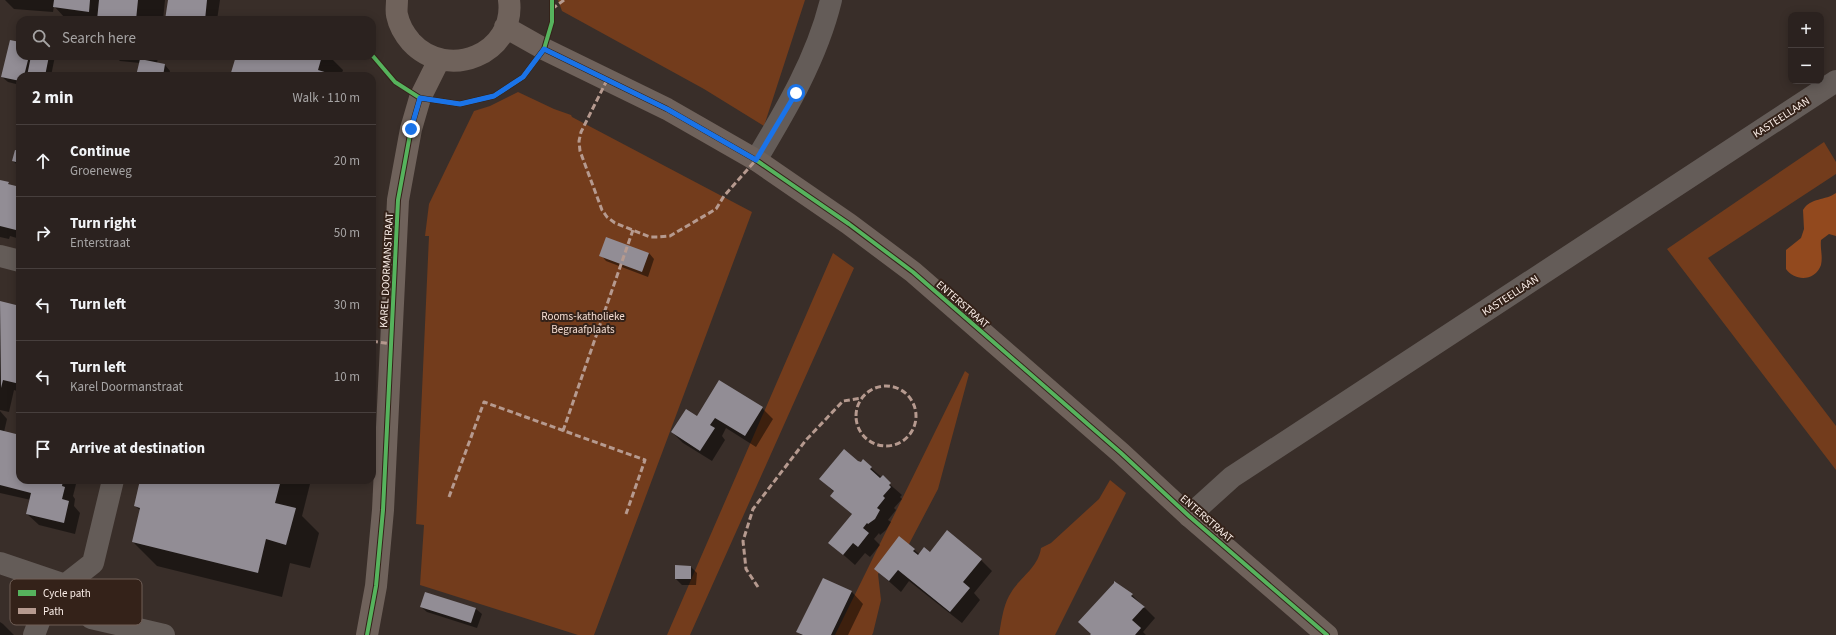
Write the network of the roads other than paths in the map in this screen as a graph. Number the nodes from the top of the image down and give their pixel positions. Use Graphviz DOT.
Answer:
graph roads {
  1 [pos="397,0"];
  2 [pos="509,0"];
  3 [pos="831,0"];
  4 [pos="506,27"];
  5 [pos="439,60"];
  6 [pos="1836,81"];
  7 [pos="756,160"];
  8 [pos="0,256"];
  9 [pos="16,260"];
  10 [pos="112,484"];
  11 [pos="1189,516"];
  12 [pos="0,563"];
  13 [pos="47,579"];
  14 [pos="73,579"];
  15 [pos="38,625"];
  16 [pos="121,625"];
  17 [pos="34,635"];
  18 [pos="164,635"];
  19 [pos="367,635"];
  20 [pos="1327,635"];
  1 -- 5 [label="main road"];
  2 -- 4 [label="main road"];
  3 -- 7 [label="street"];
  4 -- 5 [label="main road"];
  4 -- 7 [label="main road, ENTERSTRAAT"];
  5 -- 19 [label="main road, KAREL DOORMANSTRAAT"];
  6 -- 11 [label="street, KASTEELLAAN"];
  7 -- 11 [label="main road, ENTERSTRAAT"];
  8 -- 9 [label="street"];
  10 -- 14 [label="street"];
  11 -- 20 [label="main road, ENTERSTRAAT"];
  12 -- 13 [label="street"];
  15 -- 17 [label="street"];
  16 -- 18 [label="street"];
}
